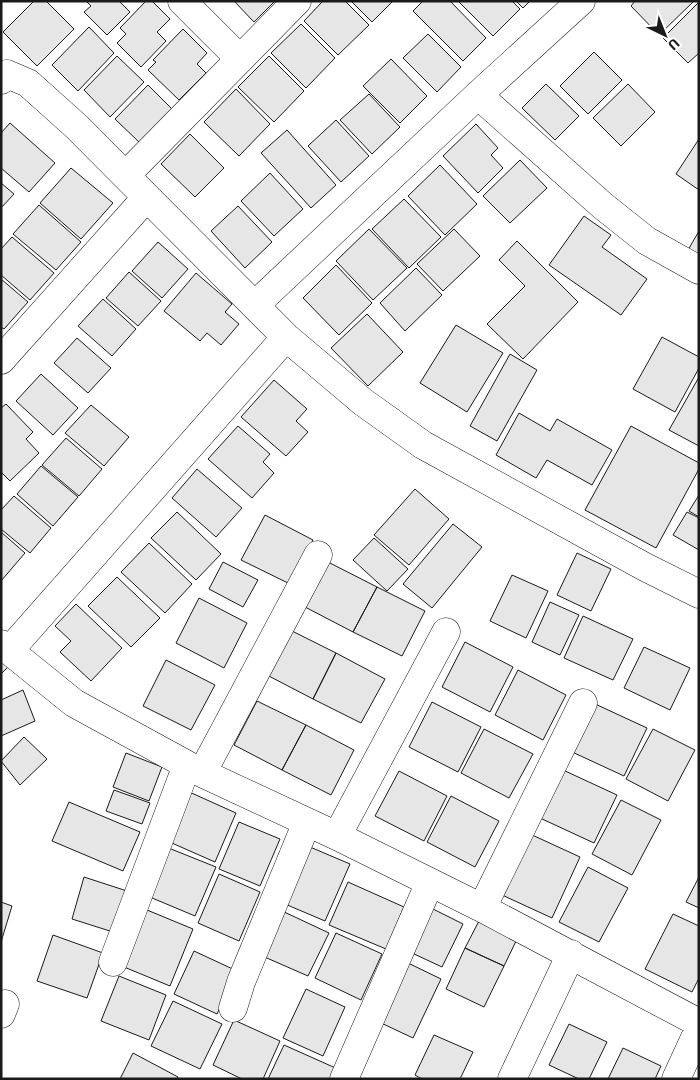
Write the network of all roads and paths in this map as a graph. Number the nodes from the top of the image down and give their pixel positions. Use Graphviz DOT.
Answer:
graph roads {
  1 [pos="182,1"];
  2 [pos="297,1"];
  3 [pos="581,1"];
  4 [pos="240,59"];
  5 [pos="1,80"];
  6 [pos="478,95"];
  7 [pos="126,175"];
  8 [pos="146,198"];
  9 [pos="699,270"];
  10 [pos="255,305"];
  11 [pos="286,337"];
  12 [pos="1,360"];
  13 [pos="318,555"];
  14 [pos="699,594"];
  15 [pos="446,632"];
  16 [pos="5,648"];
  17 [pos="583,703"];
  18 [pos="195,769"];
  19 [pos="308,822"];
  20 [pos="337,836"];
  21 [pos="430,882"];
  22 [pos="482,908"];
  23 [pos="571,954"];
  24 [pos="113,962"];
  25 [pos="233,1008"];
  26 [pos="699,1023"];
  27 [pos="699,1029"];
  28 [pos="344,1079"];
  29 [pos="512,1079"];
  30 [pos="676,1079"];
  1 -- 4 [label="street"];
  2 -- 4 [label="street"];
  3 -- 6 [label="street"];
  4 -- 7 [label="street"];
  5 -- 7 [label="street"];
  6 -- 9 [label="street"];
  6 -- 10 [label="street"];
  7 -- 8 [label="street"];
  8 -- 10 [label="street"];
  8 -- 12 [label="street"];
  10 -- 11 [label="street"];
  11 -- 14 [label="street"];
  11 -- 16 [label="street"];
  13 -- 18 [label="street"];
  15 -- 20 [label="street"];
  16 -- 18 [label="street"];
  17 -- 22 [label="street"];
  18 -- 19 [label="street"];
  18 -- 24 [label="street"];
  19 -- 20 [label="street"];
  19 -- 25 [label="street"];
  20 -- 21 [label="street"];
  21 -- 22 [label="street"];
  21 -- 28 [label="street"];
  22 -- 23 [label="street"];
  23 -- 26 [label="street"];
  23 -- 29 [label="street"];
  27 -- 30 [label="street"];
}
